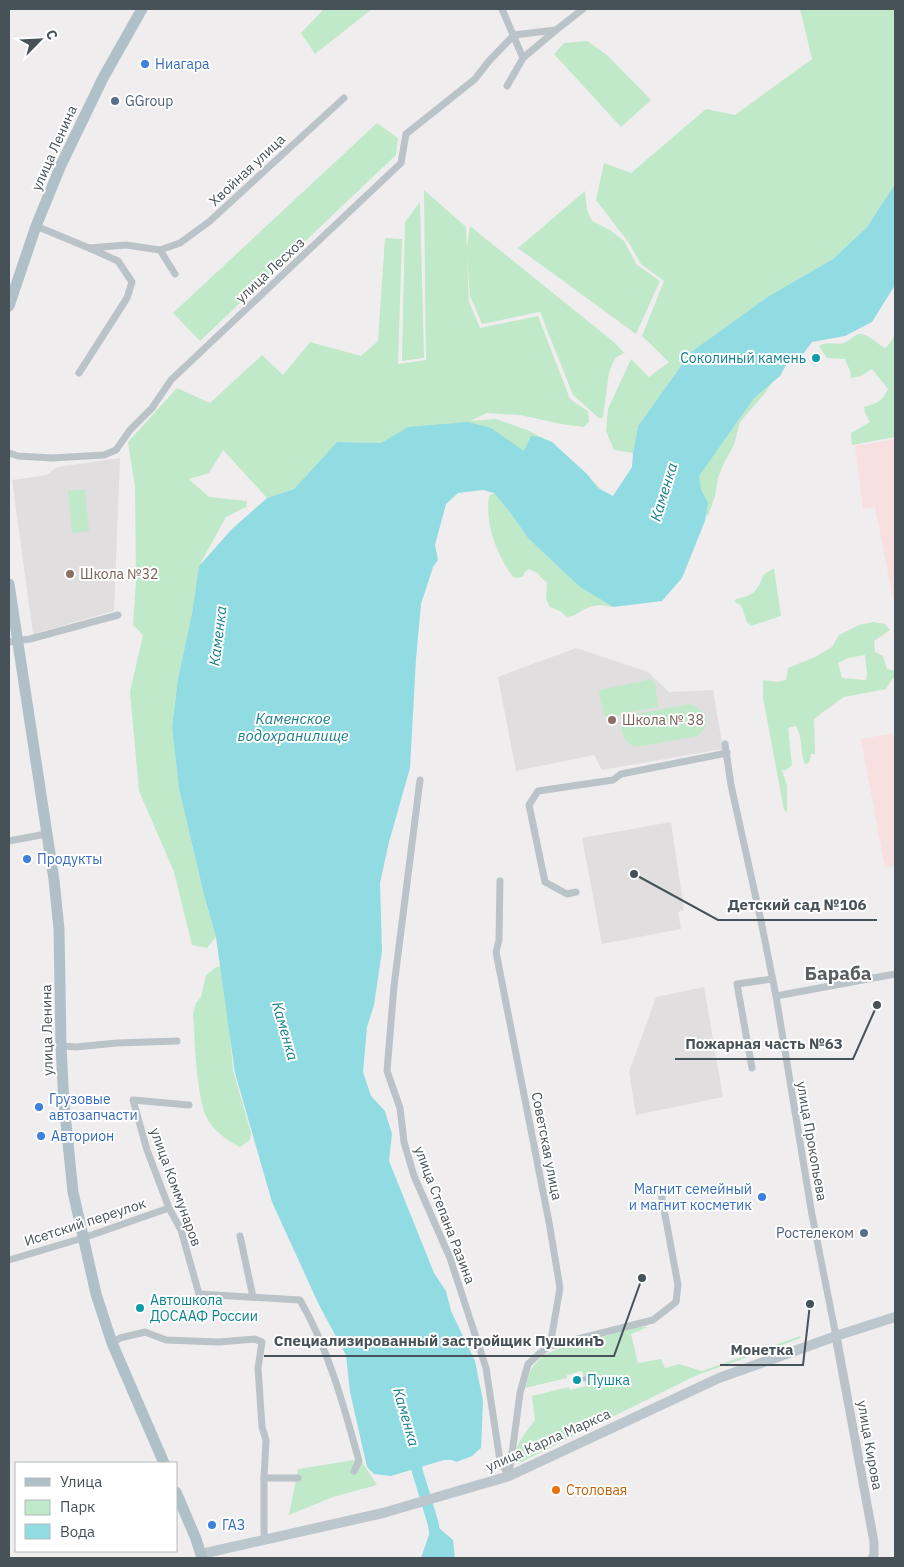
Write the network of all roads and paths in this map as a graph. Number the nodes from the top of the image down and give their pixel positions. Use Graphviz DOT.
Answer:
graph roads {
  1 [pos="142,9"];
  2 [pos="502,9"];
  3 [pos="582,9"];
  4 [pos="556,30"];
  5 [pos="514,36"];
  6 [pos="523,58"];
  7 [pos="507,86"];
  8 [pos="344,98"];
  9 [pos="36,226"];
  10 [pos="89,248"];
  11 [pos="160,250"];
  12 [pos="175,274"];
  13 [pos="9,306"];
  14 [pos="79,373"];
  15 [pos="9,454"];
  16 [pos="9,584"];
  17 [pos="118,615"];
  18 [pos="13,641"];
  19 [pos="726,744"];
  20 [pos="727,753"];
  21 [pos="420,780"];
  22 [pos="46,834"];
  23 [pos="9,841"];
  24 [pos="500,881"];
  25 [pos="576,892"];
  26 [pos="895,974"];
  27 [pos="772,979"];
  28 [pos="776,996"];
  29 [pos="177,1041"];
  30 [pos="61,1046"];
  31 [pos="752,1068"];
  32 [pos="189,1104"];
  33 [pos="661,1193"];
  34 [pos="169,1208"];
  35 [pos="240,1236"];
  36 [pos="83,1238"];
  37 [pos="9,1260"];
  38 [pos="253,1297"];
  39 [pos="895,1317"];
  40 [pos="836,1336"];
  41 [pos="112,1343"];
  42 [pos="550,1346"];
  43 [pos="594,1377"];
  44 [pos="584,1379"];
  45 [pos="164,1462"];
  46 [pos="354,1471"];
  47 [pos="509,1476"];
  48 [pos="264,1478"];
  49 [pos="298,1478"];
  50 [pos="178,1497"];
  51 [pos="265,1539"];
  52 [pos="201,1556"];
  53 [pos="872,1558"];
  1 -- 9 [label="main road, улица Ленина"];
  2 -- 5 [label="street"];
  3 -- 4 [label="street"];
  4 -- 5 [label="street"];
  4 -- 6 [label="street"];
  5 -- 6 [label="street"];
  5 -- 15 [label="street, улица Лесхоз"];
  6 -- 7 [label="street"];
  8 -- 11 [label="street, Хвойная улица"];
  9 -- 10 [label="street"];
  9 -- 13 [label="main road, улица Ленина"];
  10 -- 11 [label="street"];
  10 -- 14 [label="street"];
  11 -- 12 [label="street"];
  16 -- 18 [label="main road, улица Ленина"];
  17 -- 18 [label="street"];
  18 -- 22 [label="main road, улица Ленина"];
  19 -- 20 [label="street, улица Прокопьева"];
  20 -- 25 [label="street"];
  20 -- 27 [label="street, улица Прокопьева"];
  21 -- 47 [label="street, улица Степана Разина"];
  22 -- 23 [label="street"];
  22 -- 30 [label="main road, улица Ленина"];
  24 -- 42 [label="street, Советская улица"];
  26 -- 28 [label="street"];
  27 -- 28 [label="street, улица Прокопьева"];
  27 -- 31 [label="street"];
  28 -- 40 [label="street, улица Прокопьева"];
  29 -- 30 [label="street"];
  30 -- 36 [label="main road, улица Ленина"];
  32 -- 34 [label="street, улица Коммунаров"];
  33 -- 42 [label="street"];
  34 -- 36 [label="street, Исетский переулок"];
  34 -- 38 [label="street, улица Коммунаров"];
  35 -- 38 [label="street"];
  36 -- 37 [label="street, Исетский переулок"];
  36 -- 41 [label="main road, улица Ленина"];
  38 -- 46 [label="street, улица Коммунаров"];
  39 -- 40 [label="main road, улица Карла Маркса"];
  40 -- 47 [label="main road, улица Карла Маркса"];
  40 -- 53 [label="street, улица Кирова"];
  41 -- 45 [label="main road, улица Ленина"];
  41 -- 48 [label="street"];
  42 -- 47 [label="street"];
  43 -- 44 [label="street"];
  47 -- 51 [label="main road, улица Карла Маркса"];
  48 -- 49 [label="street"];
  48 -- 51 [label="street"];
  50 -- 52 [label="main road"];
  51 -- 52 [label="main road, улица Карла Маркса"];
}
